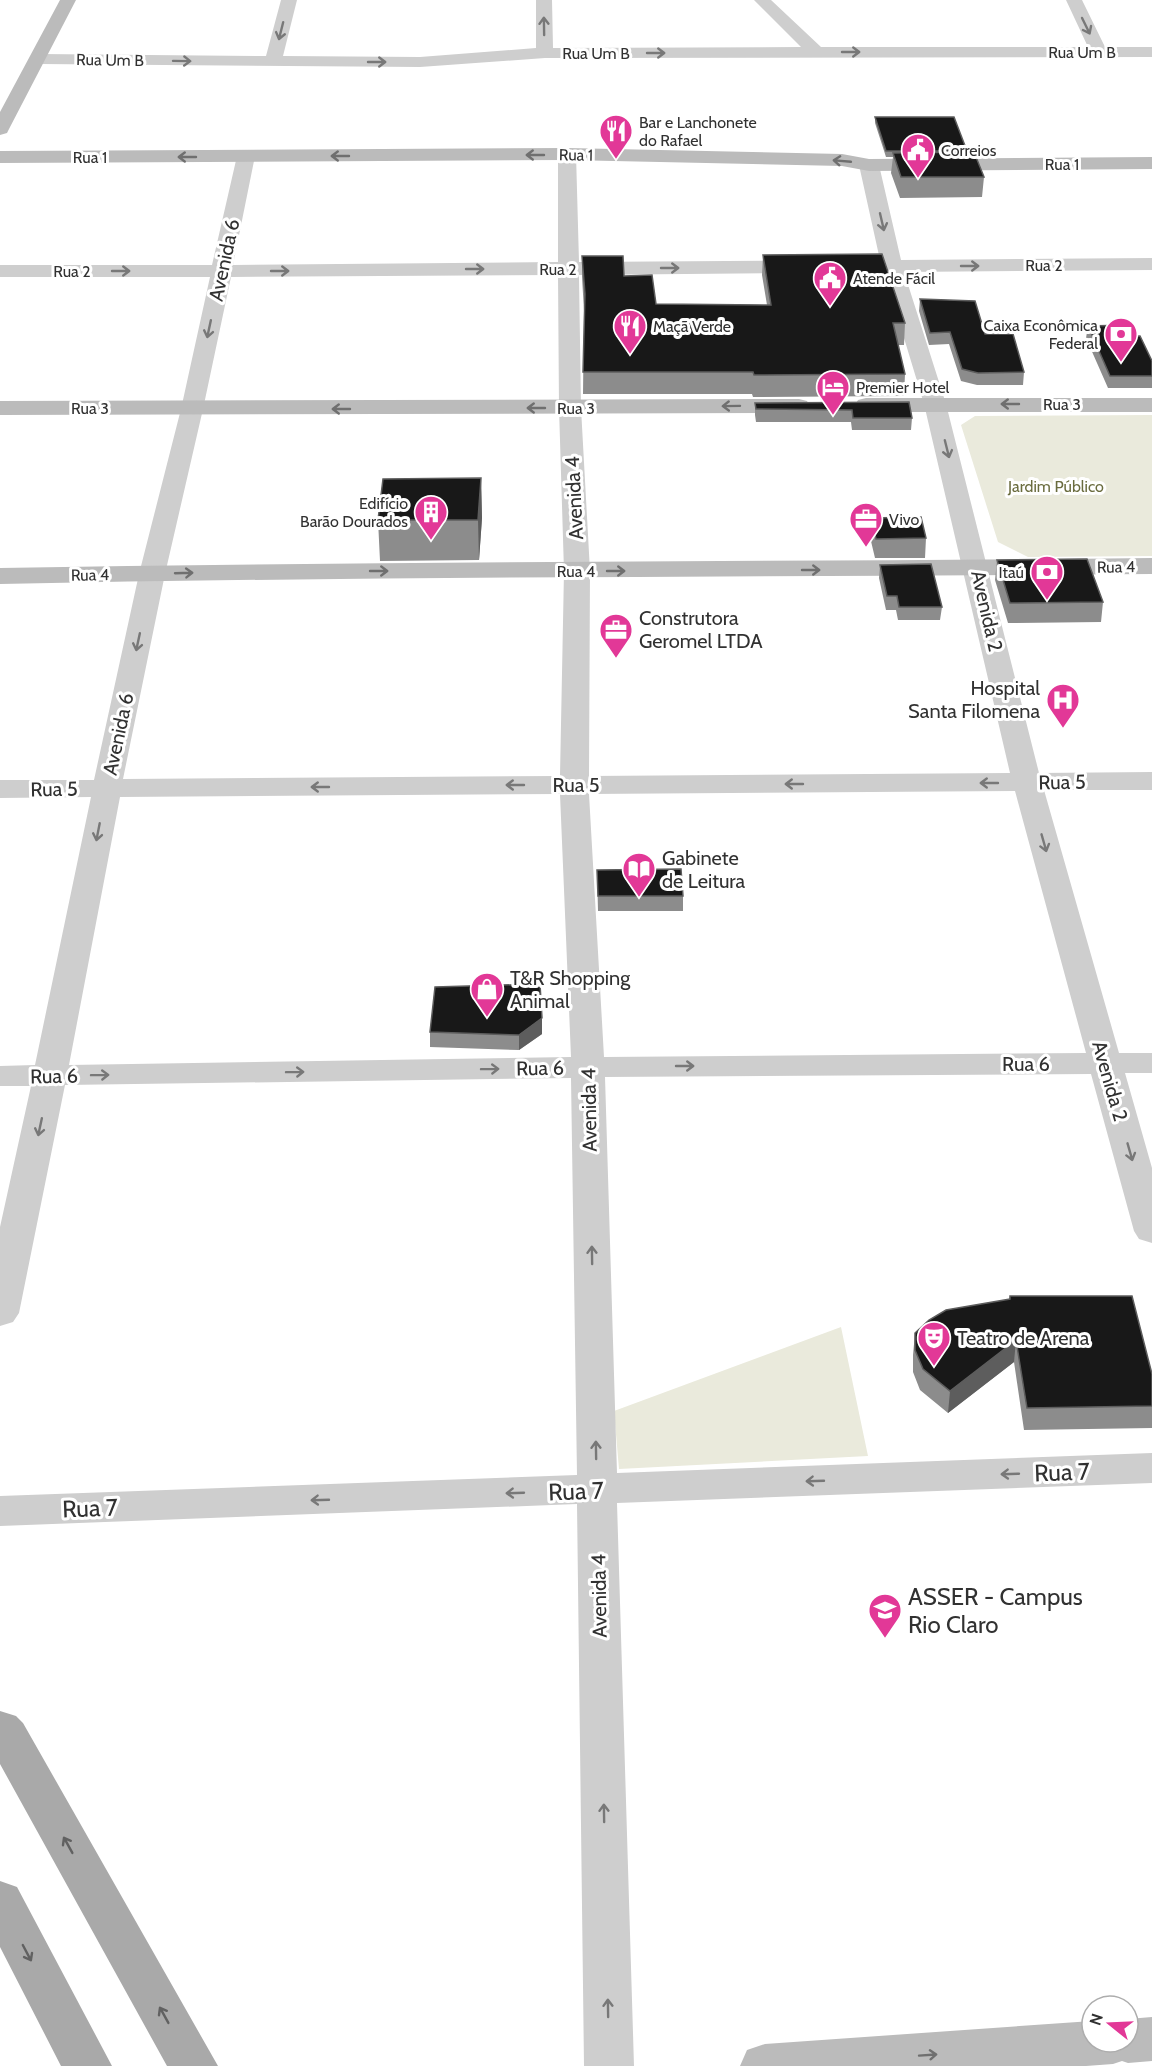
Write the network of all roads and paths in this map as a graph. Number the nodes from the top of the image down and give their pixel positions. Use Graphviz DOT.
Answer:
graph roads {
  1 [pos="68,0"];
  2 [pos="289,0"];
  3 [pos="544,0"];
  4 [pos="762,0"];
  5 [pos="1074,0"];
  6 [pos="816,52"];
  7 [pos="1099,52"];
  8 [pos="1152,52"];
  9 [pos="544,53"];
  10 [pos="40,58"];
  11 [pos="273,62"];
  12 [pos="0,129"];
  13 [pos="567,154"];
  14 [pos="246,156"];
  15 [pos="0,157"];
  16 [pos="1152,163"];
  17 [pos="869,165"];
  18 [pos="1152,264"];
  19 [pos="892,266"];
  20 [pos="568,269"];
  21 [pos="0,271"];
  22 [pos="221,271"];
  23 [pos="935,404"];
  24 [pos="817,405"];
  25 [pos="841,405"];
  26 [pos="1152,405"];
  27 [pos="0,408"];
  28 [pos="570,408"];
  29 [pos="192,409"];
  30 [pos="1152,566"];
  31 [pos="977,568"];
  32 [pos="577,571"];
  33 [pos="152,574"];
  34 [pos="0,576"];
  35 [pos="1152,782"];
  36 [pos="1027,783"];
  37 [pos="574,785"];
  38 [pos="107,788"];
  39 [pos="0,789"];
  40 [pos="1152,1062"];
  41 [pos="1105,1063"];
  42 [pos="588,1067"];
  43 [pos="0,1076"];
  44 [pos="50,1076"];
  45 [pos="1152,1231"];
  46 [pos="0,1313"];
  47 [pos="1152,1468"];
  48 [pos="597,1490"];
  49 [pos="0,1511"];
  50 [pos="0,1729"];
  51 [pos="0,1901"];
  52 [pos="1080,2044"];
  53 [pos="87,2066"];
  54 [pos="193,2066"];
  55 [pos="609,2066"];
  56 [pos="765,2066"];
  1 -- 10 [label="main road"];
  2 -- 11 [label="street, one-way"];
  9 -- 3 [label="street, one-way"];
  4 -- 6 [label="street"];
  5 -- 7 [label="street, one-way"];
  6 -- 7 [label="street, Rua Um B, one-way"];
  9 -- 6 [label="street, Rua Um B, one-way"];
  7 -- 8 [label="street, Rua Um B"];
  11 -- 9 [label="street, Rua Um B, one-way"];
  10 -- 11 [label="street, Rua Um B, one-way"];
  10 -- 12 [label="main road"];
  13 -- 14 [label="main road, Rua 1, one-way"];
  17 -- 13 [label="main road, Rua 1, one-way"];
  13 -- 20 [label="street, Avenida 4"];
  14 -- 15 [label="main road, Rua 1, one-way"];
  14 -- 22 [label="street, Avenida 6"];
  16 -- 17 [label="main road, Rua 1"];
  17 -- 19 [label="street, Avenida 2, one-way"];
  19 -- 18 [label="street, Rua 2, one-way"];
  20 -- 19 [label="street, Rua 2, one-way"];
  19 -- 23 [label="street, Avenida 2"];
  22 -- 20 [label="street, Rua 2, one-way"];
  20 -- 28 [label="street, Avenida 4"];
  21 -- 22 [label="street, Rua 2, one-way"];
  22 -- 29 [label="street, Avenida 6, one-way"];
  23 -- 25 [label="main road, Rua 3"];
  26 -- 23 [label="main road, Rua 3, one-way"];
  23 -- 31 [label="street, Avenida 2, one-way"];
  24 -- 28 [label="main road, Rua 3, one-way"];
  27 -- 29 [label="main road, Rua 3"];
  28 -- 29 [label="main road, Rua 3, one-way"];
  28 -- 32 [label="street, Avenida 4"];
  29 -- 33 [label="street, Avenida 6"];
  30 -- 31 [label="main road, Rua 4"];
  32 -- 31 [label="main road, Rua 4, one-way"];
  31 -- 36 [label="street, Avenida 2"];
  33 -- 32 [label="main road, Rua 4, one-way"];
  32 -- 37 [label="street, Avenida 4"];
  33 -- 34 [label="main road, Rua 4"];
  33 -- 38 [label="street, Avenida 6, one-way"];
  35 -- 36 [label="street, Rua 5"];
  36 -- 37 [label="street, Rua 5, one-way"];
  36 -- 41 [label="street, Avenida 2, one-way"];
  37 -- 38 [label="street, Rua 5, one-way"];
  37 -- 42 [label="street, Avenida 4"];
  38 -- 39 [label="street, Rua 5"];
  38 -- 44 [label="street, Avenida 6, one-way"];
  40 -- 41 [label="street, Rua 6"];
  42 -- 41 [label="street, Rua 6, one-way"];
  41 -- 45 [label="street, Avenida 2, one-way"];
  44 -- 42 [label="street, Rua 6, one-way"];
  48 -- 42 [label="street, Avenida 4, one-way"];
  43 -- 44 [label="street, Rua 6"];
  44 -- 46 [label="street, Avenida 6, one-way"];
  47 -- 48 [label="street, Rua 7, one-way"];
  48 -- 49 [label="street, Rua 7, one-way"];
  55 -- 48 [label="street, Avenida 4, one-way"];
  54 -- 50 [label="main road, one-way"];
  51 -- 53 [label="main road, one-way"];
  56 -- 52 [label="main road, one-way"];
}
